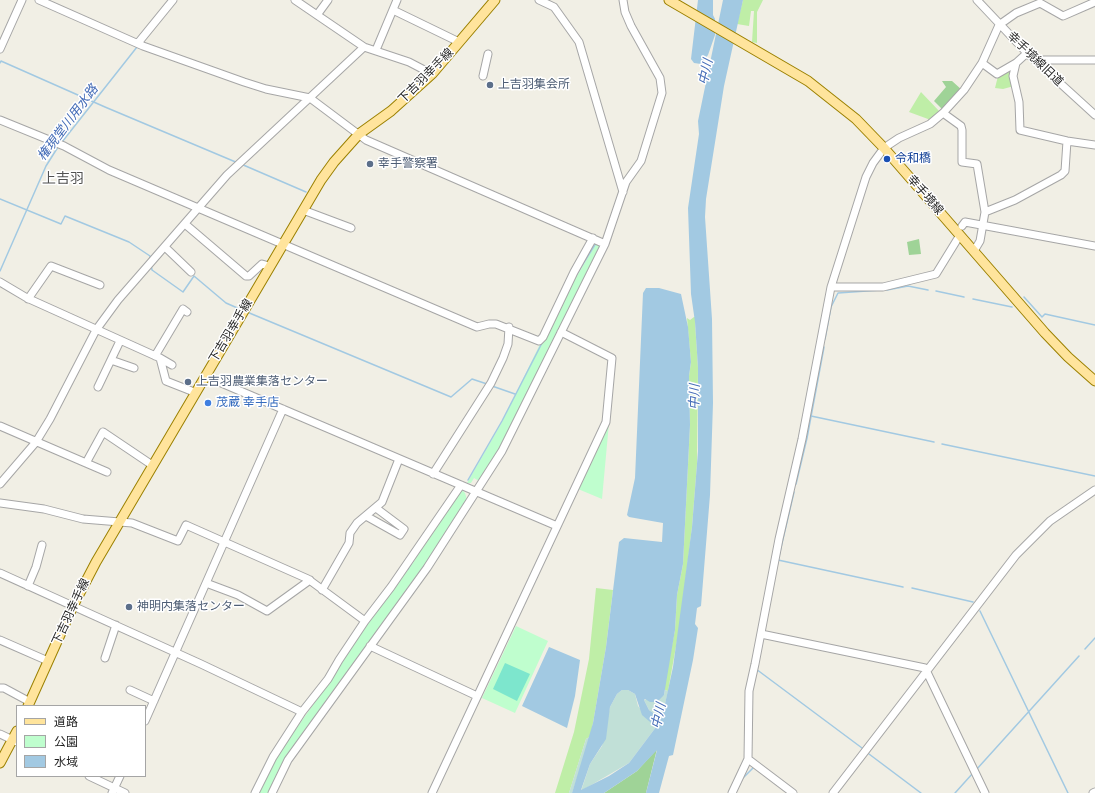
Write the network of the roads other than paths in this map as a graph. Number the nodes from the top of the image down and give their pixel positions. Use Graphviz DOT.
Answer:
graph roads {
  1 [pos="22,0"];
  2 [pos="39,0"];
  3 [pos="172,0"];
  4 [pos="295,0"];
  5 [pos="328,0"];
  6 [pos="397,0"];
  7 [pos="495,0"];
  8 [pos="539,0"];
  9 [pos="624,0"];
  10 [pos="669,0"];
  11 [pos="977,0"];
  12 [pos="1095,2"];
  13 [pos="1082,3"];
  14 [pos="393,10"];
  15 [pos="317,15"];
  16 [pos="999,25"];
  17 [pos="459,42"];
  18 [pos="138,43"];
  19 [pos="364,48"];
  20 [pos="0,49"];
  21 [pos="376,50"];
  22 [pos="1027,53"];
  23 [pos="488,54"];
  24 [pos="1035,60"];
  25 [pos="1095,60"];
  26 [pos="982,63"];
  27 [pos="1016,64"];
  28 [pos="432,74"];
  29 [pos="484,76"];
  30 [pos="310,98"];
  31 [pos="943,113"];
  32 [pos="1095,115"];
  33 [pos="0,120"];
  34 [pos="359,134"];
  35 [pos="1066,141"];
  36 [pos="1095,145"];
  37 [pos="884,148"];
  38 [pos="622,192"];
  39 [pos="199,208"];
  40 [pos="303,210"];
  41 [pos="985,212"];
  42 [pos="185,224"];
  43 [pos="984,225"];
  44 [pos="351,228"];
  45 [pos="961,231"];
  46 [pos="593,238"];
  47 [pos="605,244"];
  48 [pos="282,245"];
  49 [pos="1095,246"];
  50 [pos="165,247"];
  51 [pos="974,251"];
  52 [pos="269,266"];
  53 [pos="191,272"];
  54 [pos="0,282"];
  55 [pos="100,285"];
  56 [pos="832,287"];
  57 [pos="28,299"];
  58 [pos="187,312"];
  59 [pos="508,327"];
  60 [pos="96,330"];
  61 [pos="561,332"];
  62 [pos="120,341"];
  63 [pos="157,357"];
  64 [pos="111,360"];
  65 [pos="172,365"];
  66 [pos="134,368"];
  67 [pos="204,376"];
  68 [pos="1095,381"];
  69 [pos="98,387"];
  70 [pos="194,392"];
  71 [pos="283,409"];
  72 [pos="0,426"];
  73 [pos="36,442"];
  74 [pos="399,459"];
  75 [pos="86,463"];
  76 [pos="152,465"];
  77 [pos="107,472"];
  78 [pos="434,474"];
  79 [pos="0,484"];
  80 [pos="461,485"];
  81 [pos="1095,490"];
  82 [pos="476,492"];
  83 [pos="0,503"];
  84 [pos="376,508"];
  85 [pos="366,516"];
  86 [pos="119,522"];
  87 [pos="557,526"];
  88 [pos="225,542"];
  89 [pos="42,545"];
  90 [pos="0,573"];
  91 [pos="310,580"];
  92 [pos="206,584"];
  93 [pos="28,586"];
  94 [pos="322,590"];
  95 [pos="73,606"];
  96 [pos="365,622"];
  97 [pos="116,626"];
  98 [pos="761,634"];
  99 [pos="0,640"];
  100 [pos="370,646"];
  101 [pos="176,653"];
  102 [pos="104,658"];
  103 [pos="48,661"];
  104 [pos="927,671"];
  105 [pos="0,688"];
  106 [pos="130,690"];
  107 [pos="477,696"];
  108 [pos="154,701"];
  109 [pos="29,704"];
  110 [pos="302,712"];
  111 [pos="146,719"];
  112 [pos="0,734"];
  113 [pos="15,741"];
  114 [pos="748,759"];
  115 [pos="0,763"];
  116 [pos="91,777"];
  117 [pos="120,777"];
  118 [pos="113,790"];
  119 [pos="435,792"];
  120 [pos="125,793"];
  121 [pos="254,793"];
  122 [pos="272,793"];
  123 [pos="732,793"];
  124 [pos="793,793"];
  125 [pos="833,793"];
  126 [pos="985,793"];
  1 -- 20 [label="street"];
  2 -- 18 [label="street"];
  3 -- 18 [label="street"];
  4 -- 15 [label="street"];
  5 -- 15 [label="street"];
  6 -- 14 [label="street"];
  7 -- 17 [label="main road, 下吉羽幸手線"];
  8 -- 38 [label="street"];
  9 -- 38 [label="street"];
  10 -- 37 [label="main road, 幸手境線"];
  11 -- 16 [label="street, 幸手境線旧道"];
  12 -- 13 [label="street"];
  13 -- 16 [label="street"];
  14 -- 17 [label="street"];
  14 -- 21 [label="street"];
  15 -- 19 [label="street"];
  16 -- 22 [label="street, 幸手境線旧道"];
  16 -- 26 [label="street"];
  17 -- 28 [label="main road, 下吉羽幸手線"];
  18 -- 30 [label="street"];
  19 -- 21 [label="street"];
  19 -- 30 [label="street"];
  21 -- 28 [label="street"];
  22 -- 24 [label="street, 幸手境線旧道"];
  22 -- 27 [label="street"];
  23 -- 29 [label="street"];
  24 -- 25 [label="street"];
  24 -- 32 [label="street, 幸手境線旧道"];
  26 -- 27 [label="street"];
  26 -- 31 [label="street"];
  27 -- 35 [label="street"];
  28 -- 34 [label="main road, 下吉羽幸手線"];
  30 -- 34 [label="street"];
  30 -- 39 [label="street"];
  31 -- 37 [label="street"];
  31 -- 41 [label="street"];
  33 -- 39 [label="street"];
  34 -- 40 [label="main road, 下吉羽幸手線"];
  34 -- 46 [label="street"];
  35 -- 36 [label="street"];
  35 -- 41 [label="street"];
  37 -- 45 [label="main road, 幸手境線"];
  37 -- 56 [label="street"];
  38 -- 47 [label="street"];
  39 -- 42 [label="street"];
  39 -- 48 [label="street"];
  40 -- 44 [label="street"];
  40 -- 48 [label="main road, 下吉羽幸手線"];
  41 -- 43 [label="street"];
  42 -- 50 [label="street"];
  42 -- 52 [label="street"];
  43 -- 45 [label="street"];
  43 -- 49 [label="street"];
  43 -- 51 [label="street"];
  45 -- 51 [label="main road, 幸手境線"];
  45 -- 56 [label="street"];
  46 -- 47 [label="street"];
  46 -- 59 [label="street"];
  47 -- 61 [label="street"];
  48 -- 52 [label="main road, 下吉羽幸手線"];
  48 -- 59 [label="street"];
  50 -- 53 [label="street"];
  50 -- 60 [label="street"];
  51 -- 68 [label="main road, 幸手境線"];
  52 -- 67 [label="main road, 下吉羽幸手線"];
  54 -- 57 [label="street"];
  55 -- 57 [label="street"];
  56 -- 98 [label="street"];
  57 -- 60 [label="street"];
  58 -- 63 [label="street"];
  59 -- 78 [label="street"];
  60 -- 62 [label="street"];
  60 -- 73 [label="street"];
  61 -- 82 [label="street"];
  61 -- 87 [label="street"];
  62 -- 63 [label="street"];
  62 -- 64 [label="street"];
  63 -- 65 [label="street"];
  63 -- 70 [label="street"];
  64 -- 66 [label="street"];
  64 -- 69 [label="street"];
  67 -- 70 [label="main road, 下吉羽幸手線"];
  67 -- 71 [label="street"];
  70 -- 76 [label="main road, 下吉羽幸手線"];
  71 -- 74 [label="street"];
  71 -- 88 [label="street"];
  72 -- 73 [label="street"];
  73 -- 75 [label="street"];
  73 -- 79 [label="street"];
  74 -- 78 [label="street"];
  74 -- 84 [label="street"];
  75 -- 76 [label="street"];
  75 -- 77 [label="street"];
  76 -- 86 [label="main road, 下吉羽幸手線"];
  78 -- 80 [label="street"];
  80 -- 82 [label="street"];
  80 -- 96 [label="street"];
  81 -- 104 [label="street"];
  82 -- 87 [label="street"];
  82 -- 100 [label="street"];
  83 -- 86 [label="street"];
  84 -- 85 [label="street"];
  84 -- 85 [label="street"];
  85 -- 94 [label="street"];
  86 -- 88 [label="street"];
  86 -- 95 [label="main road, 下吉羽幸手線"];
  87 -- 107 [label="street"];
  88 -- 91 [label="street"];
  88 -- 92 [label="street"];
  89 -- 93 [label="street"];
  90 -- 93 [label="street"];
  91 -- 92 [label="street"];
  91 -- 94 [label="street"];
  92 -- 101 [label="street"];
  93 -- 95 [label="street"];
  94 -- 96 [label="street"];
  95 -- 97 [label="street"];
  95 -- 103 [label="main road, 下吉羽幸手線"];
  96 -- 110 [label="street"];
  97 -- 101 [label="street"];
  97 -- 102 [label="street"];
  98 -- 104 [label="street"];
  98 -- 114 [label="street"];
  99 -- 103 [label="street"];
  100 -- 107 [label="street"];
  100 -- 122 [label="street"];
  101 -- 108 [label="street"];
  101 -- 110 [label="street"];
  103 -- 109 [label="main road, 下吉羽幸手線"];
  104 -- 125 [label="street"];
  104 -- 126 [label="street"];
  105 -- 109 [label="street"];
  106 -- 108 [label="street"];
  107 -- 119 [label="street"];
  108 -- 111 [label="street"];
  110 -- 121 [label="street"];
  112 -- 113 [label="street"];
  113 -- 115 [label="main road"];
  114 -- 123 [label="street"];
  114 -- 124 [label="street"];
  116 -- 118 [label="street"];
  117 -- 118 [label="street"];
  118 -- 120 [label="street"];
}
